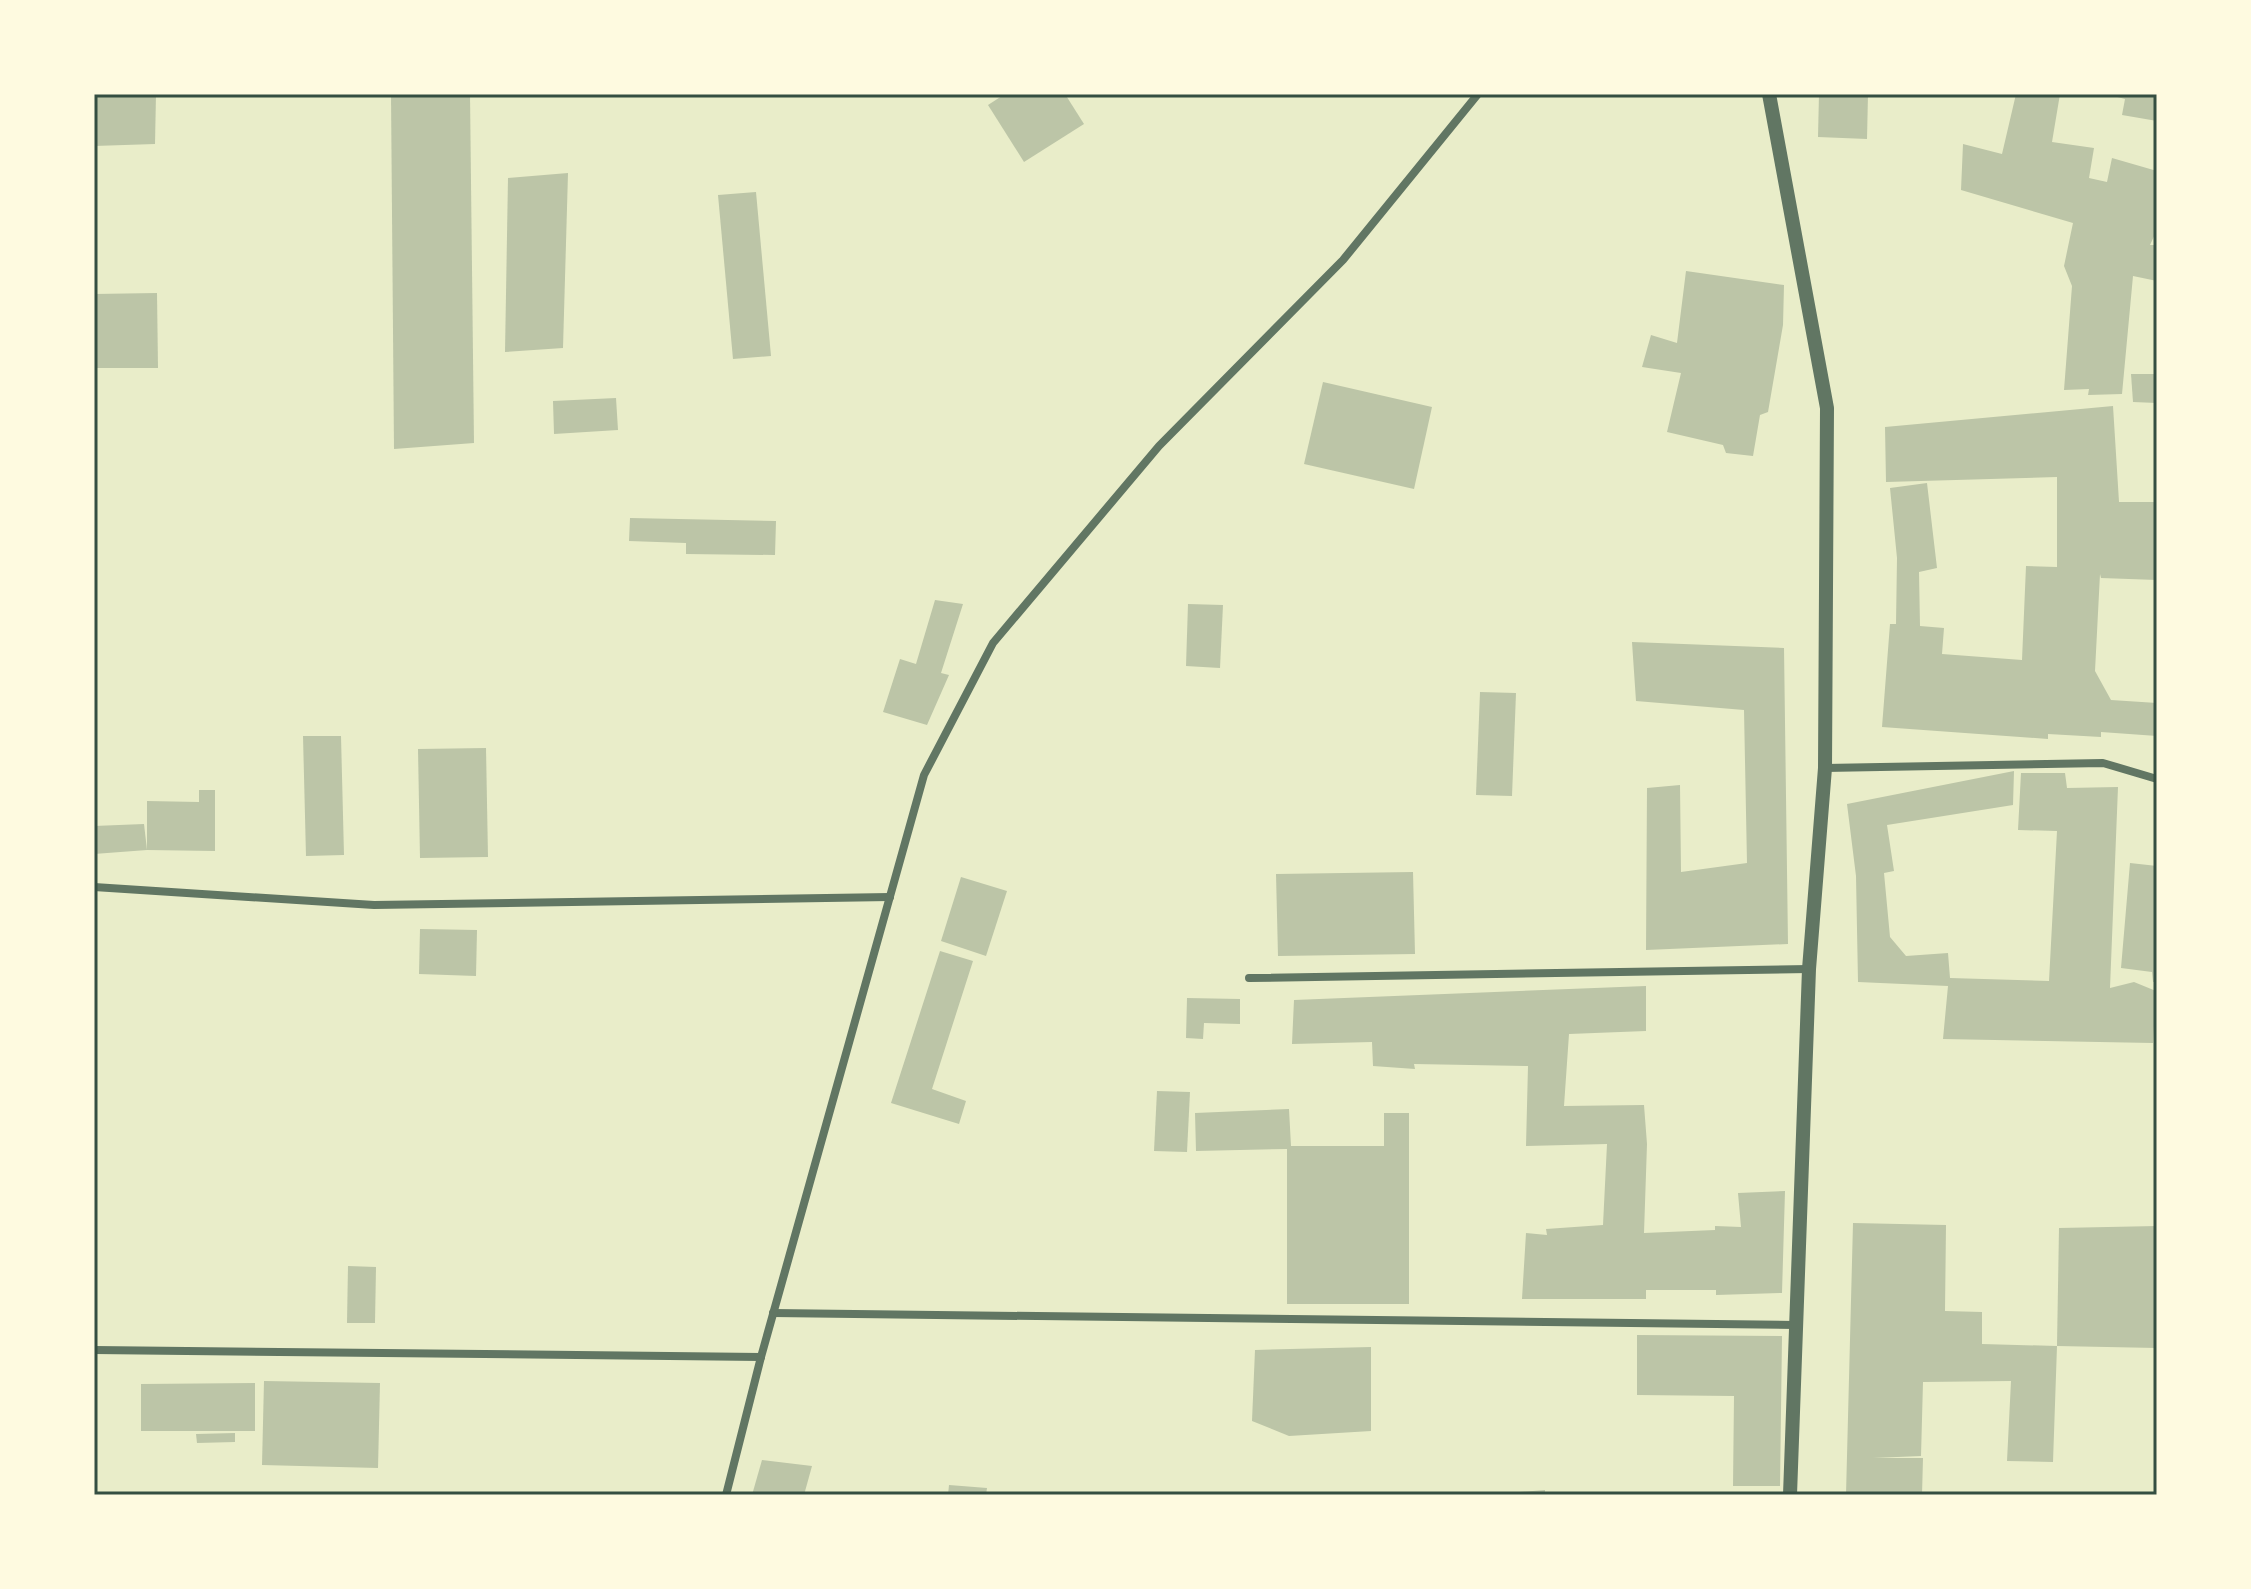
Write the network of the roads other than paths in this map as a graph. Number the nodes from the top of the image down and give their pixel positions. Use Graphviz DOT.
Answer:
graph roads {
  1 [pos="1478,94"];
  2 [pos="1769,94"];
  3 [pos="1825,768"];
  4 [pos="2157,779"];
  5 [pos="94,887"];
  6 [pos="890,897"];
  7 [pos="1809,969"];
  8 [pos="1249,978"];
  9 [pos="773,1313"];
  10 [pos="1795,1325"];
  11 [pos="94,1350"];
  12 [pos="761,1357"];
  13 [pos="726,1495"];
  14 [pos="1790,1495"];
  1 -- 6 [label="street"];
  2 -- 3 [label="street"];
  3 -- 4 [label="street"];
  3 -- 7 [label="street"];
  5 -- 6 [label="street"];
  6 -- 9 [label="street"];
  7 -- 8 [label="street"];
  7 -- 10 [label="street"];
  9 -- 10 [label="street"];
  9 -- 12 [label="street"];
  10 -- 14 [label="street"];
  11 -- 12 [label="street"];
  12 -- 13 [label="street"];
}
